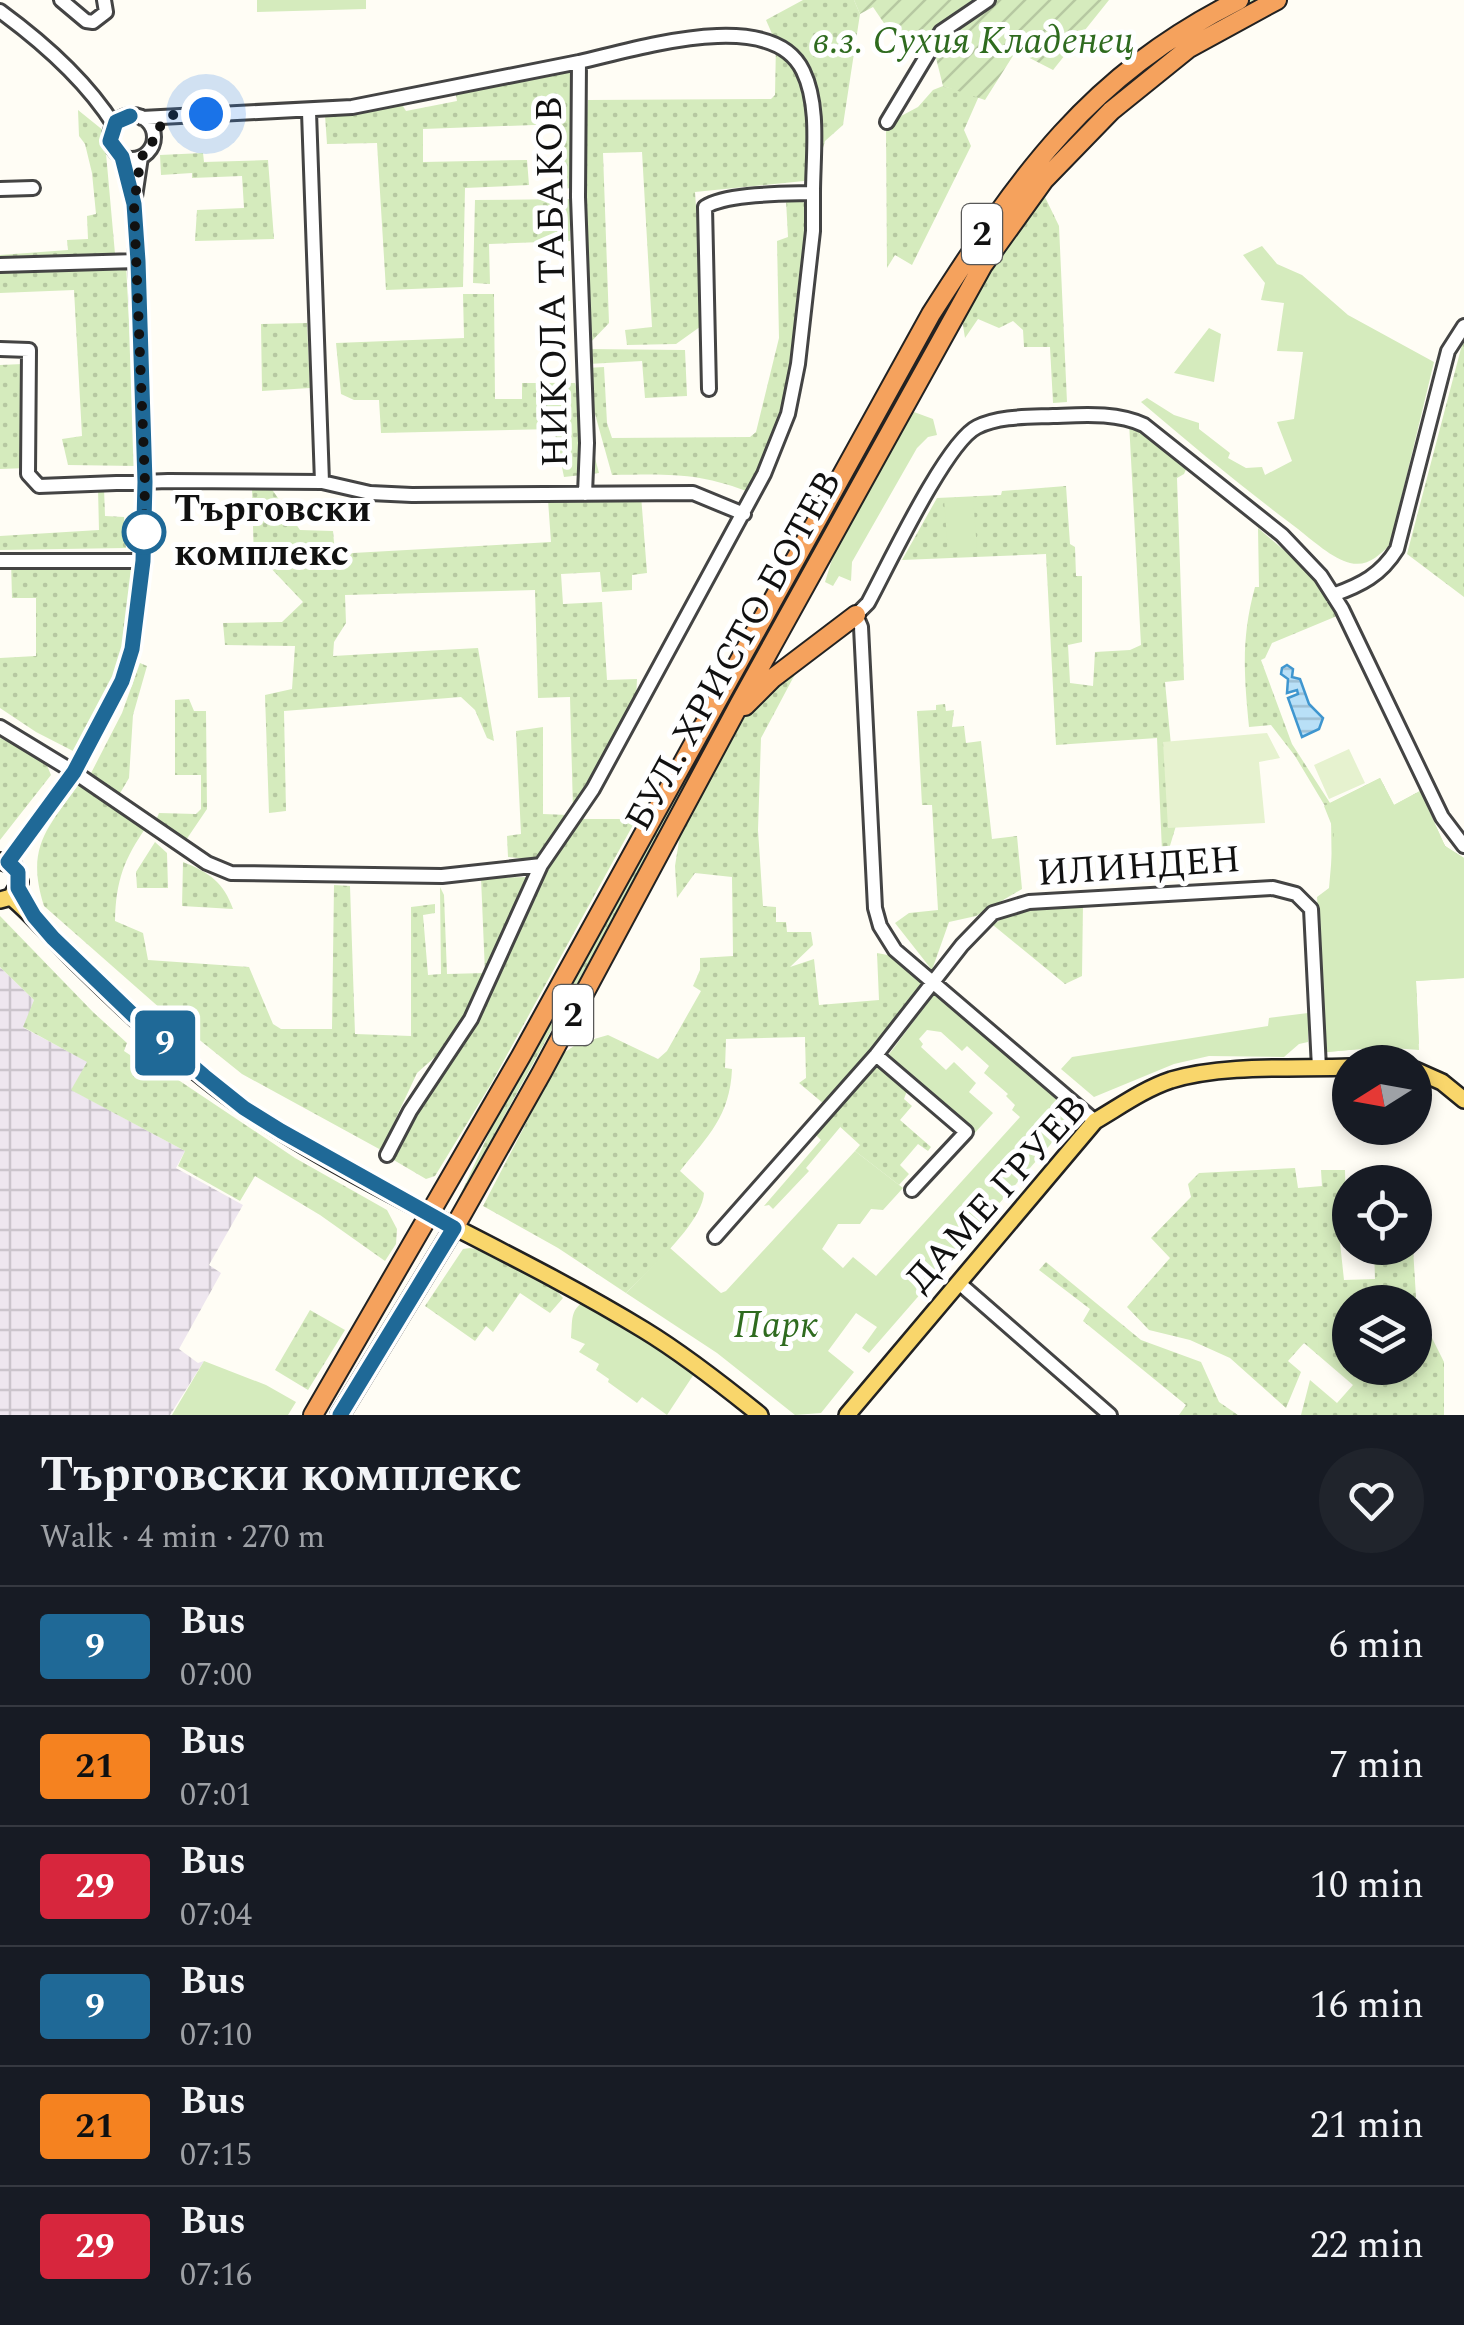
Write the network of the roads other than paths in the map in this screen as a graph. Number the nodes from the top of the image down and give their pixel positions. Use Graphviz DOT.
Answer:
graph roads {
  1 [pos="61,0"];
  2 [pos="104,0"];
  3 [pos="988,0"];
  4 [pos="1239,0"];
  5 [pos="1277,0"];
  6 [pos="0,11"];
  7 [pos="579,62"];
  8 [pos="309,112"];
  9 [pos="171,115"];
  10 [pos="142,118"];
  11 [pos="886,122"];
  12 [pos="114,125"];
  13 [pos="153,134"];
  14 [pos="122,157"];
  15 [pos="141,157"];
  16 [pos="33,188"];
  17 [pos="0,189"];
  18 [pos="813,194"];
  19 [pos="134,204"];
  20 [pos="138,261"];
  21 [pos="0,265"];
  22 [pos="1464,326"];
  23 [pos="0,350"];
  24 [pos="709,389"];
  25 [pos="145,482"];
  26 [pos="322,482"];
  27 [pos="585,494"];
  28 [pos="744,514"];
  29 [pos="0,561"];
  30 [pos="143,561"];
  31 [pos="1333,595"];
  32 [pos="856,615"];
  33 [pos="781,630"];
  34 [pos="745,647"];
  35 [pos="797,658"];
  36 [pos="773,678"];
  37 [pos="751,682"];
  38 [pos="725,683"];
  39 [pos="728,725"];
  40 [pos="0,727"];
  41 [pos="74,772"];
  42 [pos="1464,846"];
  43 [pos="4,862"];
  44 [pos="541,865"];
  45 [pos="10,895"];
  46 [pos="933,984"];
  47 [pos="876,1055"];
  48 [pos="1319,1068"];
  49 [pos="1332,1068"];
  50 [pos="1432,1078"];
  51 [pos="1464,1100"];
  52 [pos="1095,1122"];
  53 [pos="387,1156"];
  54 [pos="912,1190"];
  55 [pos="429,1214"];
  56 [pos="454,1228"];
  57 [pos="715,1238"];
  58 [pos="959,1283"];
  59 [pos="314,1415"];
  60 [pos="340,1415"];
  61 [pos="760,1415"];
  62 [pos="847,1415"];
  63 [pos="1110,1415"];
  1 -- 2 [label="street"];
  3 -- 11 [label="street"];
  4 -- 34 [label="highway, БУЛ. ХРИСТО БОТЕВ / 2"];
  5 -- 33 [label="highway, БУЛ. ХРИСТО БОТЕВ / 2"];
  6 -- 12 [label="street"];
  7 -- 8 [label="street, НИКОЛА ТАБАКОВ"];
  7 -- 18 [label="street"];
  7 -- 27 [label="street, НИКОЛА ТАБАКОВ"];
  8 -- 9 [label="street, НИКОЛА ТАБАКОВ"];
  8 -- 26 [label="street"];
  9 -- 10 [label="street, НИКОЛА ТАБАКОВ"];
  9 -- 13 [label="street"];
  10 -- 12 [label="street"];
  10 -- 13 [label="street"];
  12 -- 14 [label="street"];
  13 -- 15 [label="street"];
  14 -- 15 [label="street"];
  14 -- 19 [label="street"];
  15 -- 19 [label="street"];
  16 -- 17 [label="street"];
  18 -- 24 [label="street"];
  18 -- 28 [label="street"];
  19 -- 20 [label="street"];
  20 -- 21 [label="street"];
  20 -- 25 [label="street"];
  22 -- 31 [label="street"];
  23 -- 25 [label="street"];
  25 -- 26 [label="street"];
  25 -- 30 [label="street"];
  26 -- 27 [label="street"];
  27 -- 28 [label="street"];
  28 -- 44 [label="street"];
  29 -- 30 [label="street"];
  30 -- 41 [label="street"];
  31 -- 32 [label="street"];
  31 -- 42 [label="street"];
  32 -- 35 [label="highway"];
  32 -- 46 [label="street"];
  33 -- 35 [label="highway"];
  33 -- 37 [label="highway, БУЛ. ХРИСТО БОТЕВ / 2"];
  34 -- 37 [label="highway"];
  34 -- 38 [label="highway, БУЛ. ХРИСТО БОТЕВ / 2"];
  35 -- 36 [label="highway"];
  36 -- 37 [label="highway"];
  36 -- 39 [label="highway"];
  37 -- 38 [label="highway"];
  37 -- 39 [label="highway, БУЛ. ХРИСТО БОТЕВ / 2"];
  38 -- 55 [label="highway, БУЛ. ХРИСТО БОТЕВ / 2"];
  39 -- 56 [label="highway, БУЛ. ХРИСТО БОТЕВ / 2"];
  40 -- 41 [label="street"];
  41 -- 43 [label="street"];
  41 -- 44 [label="street"];
  43 -- 45 [label="main road"];
  44 -- 53 [label="street"];
  45 -- 55 [label="main road"];
  46 -- 47 [label="street, ИЛИНДЕН"];
  46 -- 48 [label="street, ИЛИНДЕН"];
  46 -- 52 [label="street"];
  47 -- 54 [label="street"];
  47 -- 57 [label="street, ИЛИНДЕН"];
  48 -- 49 [label="main road, ДАМЕ ГРУЕВ"];
  48 -- 52 [label="main road, ДАМЕ ГРУЕВ"];
  50 -- 51 [label="main road"];
  52 -- 58 [label="main road, ДАМЕ ГРУЕВ"];
  55 -- 56 [label="main road"];
  55 -- 59 [label="highway, БУЛ. ХРИСТО БОТЕВ / 2"];
  56 -- 60 [label="highway, БУЛ. ХРИСТО БОТЕВ / 2"];
  56 -- 61 [label="main road"];
  58 -- 62 [label="main road, ДАМЕ ГРУЕВ"];
  58 -- 63 [label="street"];
}
